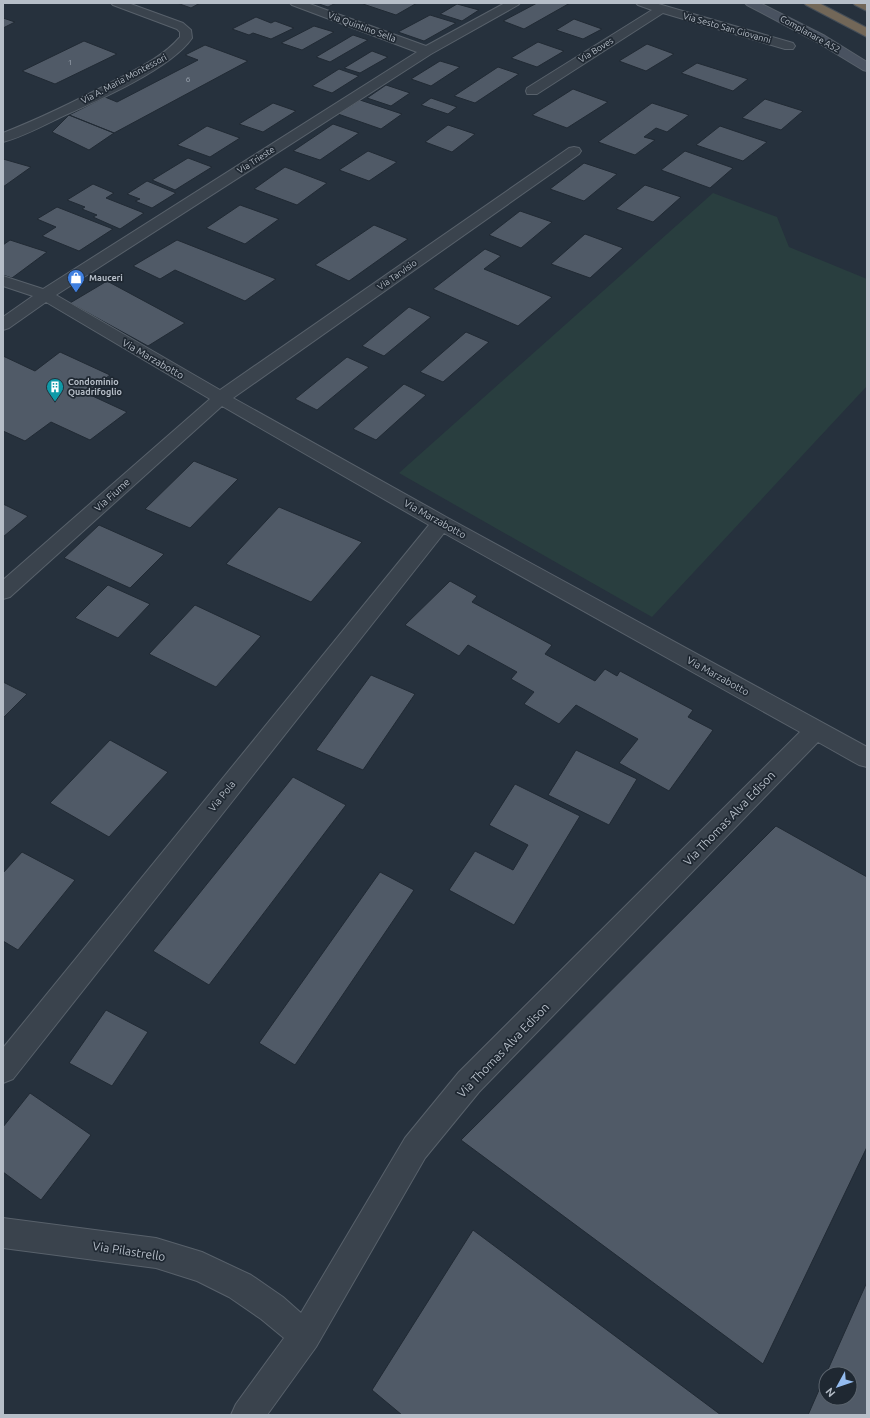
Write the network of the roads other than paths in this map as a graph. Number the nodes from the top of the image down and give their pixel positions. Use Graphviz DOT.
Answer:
graph roads {
  1 [pos="117,3"];
  2 [pos="296,3"];
  3 [pos="514,3"];
  4 [pos="642,3"];
  5 [pos="751,3"];
  6 [pos="810,3"];
  7 [pos="859,3"];
  8 [pos="867,7"];
  9 [pos="661,9"];
  10 [pos="867,33"];
  11 [pos="790,46"];
  12 [pos="427,51"];
  13 [pos="867,67"];
  14 [pos="532,91"];
  15 [pos="3,138"];
  16 [pos="574,151"];
  17 [pos="3,281"];
  18 [pos="45,295"];
  19 [pos="3,326"];
  20 [pos="221,398"];
  21 [pos="441,523"];
  22 [pos="3,592"];
  23 [pos="816,730"];
  24 [pos="867,758"];
  25 [pos="3,1069"];
  26 [pos="3,1233"];
  27 [pos="305,1336"];
  28 [pos="246,1415"];
  1 -- 15 [label="street, Via A. Maria Montessori"];
  2 -- 12 [label="street, Via Quintino Sella"];
  3 -- 12 [label="street, Via Trieste"];
  4 -- 9 [label="street, Via Sesto San Giovanni"];
  5 -- 13 [label="main road, Complanare A52"];
  6 -- 10 [label="highway"];
  7 -- 8 [label="highway"];
  9 -- 11 [label="street, Via Sesto San Giovanni"];
  9 -- 14 [label="street, Via Boves"];
  12 -- 18 [label="street, Via Trieste"];
  16 -- 20 [label="street, Via Tarvisio"];
  17 -- 18 [label="street, Via Marzabotto"];
  18 -- 19 [label="street, Via Trieste"];
  18 -- 20 [label="street, Via Marzabotto"];
  20 -- 21 [label="street, Via Marzabotto"];
  20 -- 22 [label="street, Via Fiume"];
  21 -- 23 [label="street, Via Marzabotto"];
  21 -- 25 [label="street, Via Pola"];
  23 -- 24 [label="street, Via Marzabotto"];
  23 -- 27 [label="street, Via Thomas Alva Edison"];
  26 -- 27 [label="street, Via Pilastrello"];
  27 -- 28 [label="street, Via Thomas Alva Edison"];
}
